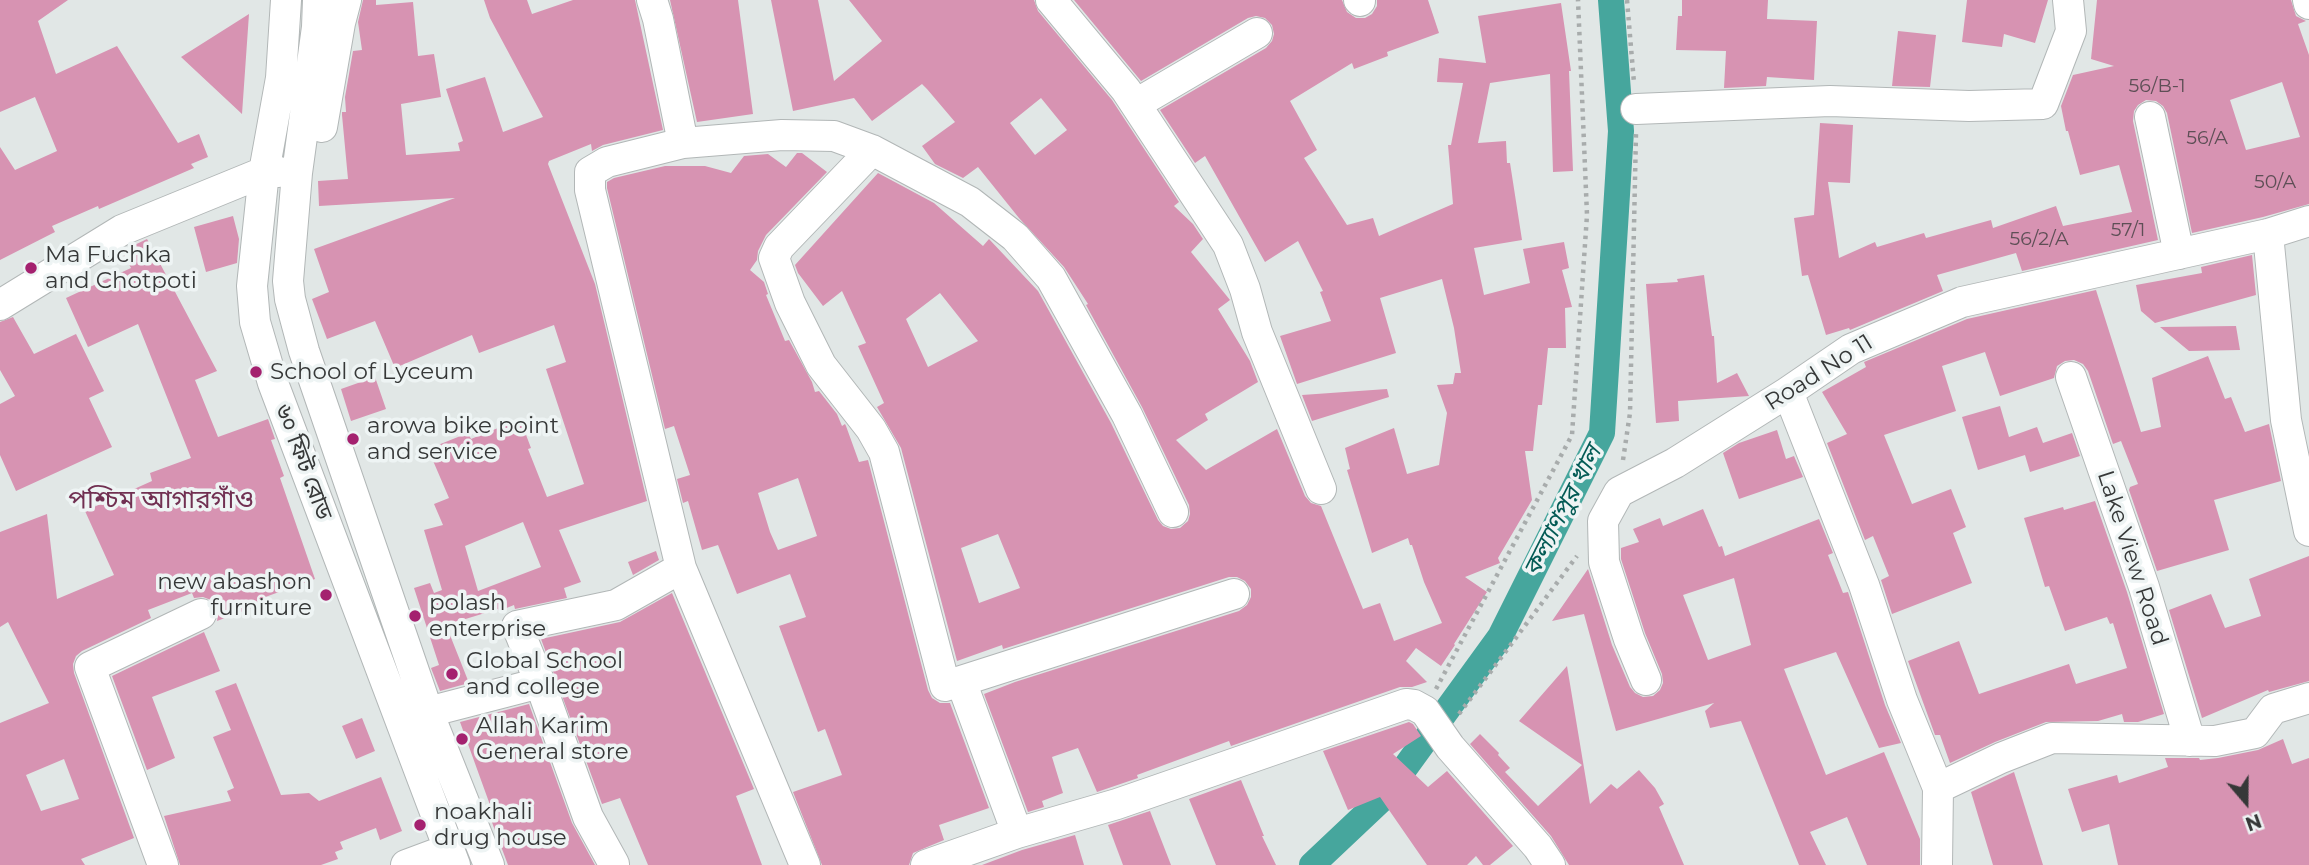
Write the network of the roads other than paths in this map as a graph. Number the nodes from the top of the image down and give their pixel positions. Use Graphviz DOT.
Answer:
graph roads {
  1 [pos="286,0"];
  2 [pos="318,0"];
  3 [pos="346,0"];
  4 [pos="652,0"];
  5 [pos="1051,0"];
  6 [pos="2068,0"];
  7 [pos="1257,33"];
  8 [pos="1136,104"];
  9 [pos="1636,109"];
  10 [pos="2150,117"];
  11 [pos="683,143"];
  12 [pos="872,150"];
  13 [pos="264,172"];
  14 [pos="297,173"];
  15 [pos="2309,221"];
  16 [pos="2268,234"];
  17 [pos="2179,254"];
  18 [pos="0,305"];
  19 [pos="2071,377"];
  20 [pos="1788,392"];
  21 [pos="1321,489"];
  22 [pos="1173,512"];
  23 [pos="2307,519"];
  24 [pos="681,568"];
  25 [pos="1234,594"];
  26 [pos="201,614"];
  27 [pos="1646,680"];
  28 [pos="961,681"];
  29 [pos="540,683"];
  30 [pos="2309,698"];
  31 [pos="428,712"];
  32 [pos="2190,741"];
  33 [pos="1938,788"];
  34 [pos="1017,833"];
  35 [pos="452,857"];
  36 [pos="614,864"];
  37 [pos="163,865"];
  38 [pos="406,865"];
  39 [pos="489,865"];
  40 [pos="805,865"];
  41 [pos="926,865"];
  42 [pos="1550,865"];
  43 [pos="1937,865"];
  1 -- 13 [label="street, ৬০ ফিট রোড"];
  2 -- 14 [label="street, ৬০ ফিট রোড"];
  3 -- 14 [label="street"];
  4 -- 11 [label="street"];
  5 -- 8 [label="street"];
  6 -- 9 [label="street"];
  7 -- 8 [label="street"];
  8 -- 21 [label="street"];
  10 -- 17 [label="street"];
  11 -- 12 [label="street"];
  11 -- 24 [label="street"];
  12 -- 22 [label="street"];
  12 -- 28 [label="street"];
  13 -- 14 [label="street"];
  13 -- 18 [label="street"];
  13 -- 35 [label="street, ৬০ ফিট রোড"];
  14 -- 31 [label="street, ৬০ ফিট রোড"];
  15 -- 16 [label="street, Road No 11"];
  16 -- 17 [label="street, Road No 11"];
  16 -- 23 [label="street"];
  17 -- 20 [label="street, Road No 11"];
  19 -- 32 [label="street, Lake View Road"];
  20 -- 27 [label="street, Road No 11"];
  20 -- 33 [label="street"];
  24 -- 29 [label="street"];
  24 -- 40 [label="street"];
  25 -- 28 [label="street"];
  26 -- 37 [label="street"];
  28 -- 34 [label="street"];
  29 -- 31 [label="street"];
  29 -- 36 [label="street"];
  30 -- 32 [label="street"];
  31 -- 39 [label="street, ৬০ ফিট রোড"];
  32 -- 33 [label="street"];
  33 -- 43 [label="street"];
  34 -- 41 [label="street"];
  34 -- 42 [label="street"];
  35 -- 38 [label="street"];
}
